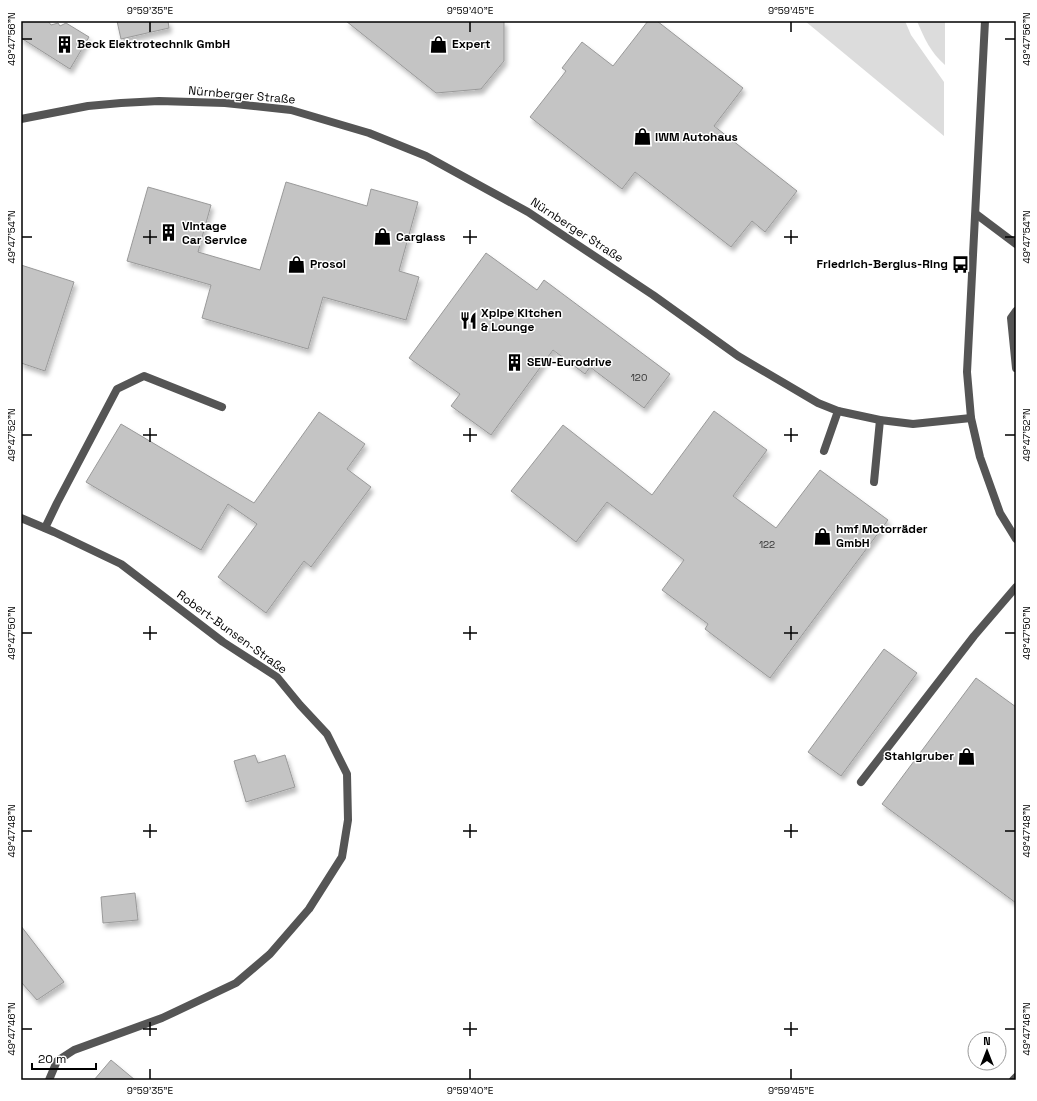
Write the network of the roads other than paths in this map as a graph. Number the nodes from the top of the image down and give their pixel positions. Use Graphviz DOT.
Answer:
graph roads {
  1 [pos="985,21"];
  2 [pos="21,119"];
  3 [pos="976,214"];
  4 [pos="1016,244"];
  5 [pos="1016,311"];
  6 [pos="1016,368"];
  7 [pos="222,407"];
  8 [pos="838,411"];
  9 [pos="971,418"];
  10 [pos="880,420"];
  11 [pos="824,451"];
  12 [pos="874,482"];
  13 [pos="21,518"];
  14 [pos="45,528"];
  15 [pos="1016,539"];
  16 [pos="1016,587"];
  17 [pos="861,782"];
  18 [pos="1016,1077"];
  19 [pos="49,1080"];
  20 [pos="1013,1080"];
  1 -- 3 [label="street"];
  2 -- 8 [label="street, Nürnberger Straße"];
  3 -- 4 [label="street"];
  3 -- 9 [label="street"];
  5 -- 6 [label="street"];
  7 -- 14 [label="street"];
  8 -- 10 [label="street, Nürnberger Straße"];
  8 -- 11 [label="street"];
  9 -- 10 [label="street, Nürnberger Straße"];
  9 -- 15 [label="street"];
  10 -- 12 [label="street"];
  13 -- 14 [label="street, Robert-Bunsen-Straße"];
  14 -- 19 [label="street, Robert-Bunsen-Straße"];
  16 -- 17 [label="street"];
  18 -- 20 [label="street"];
}
